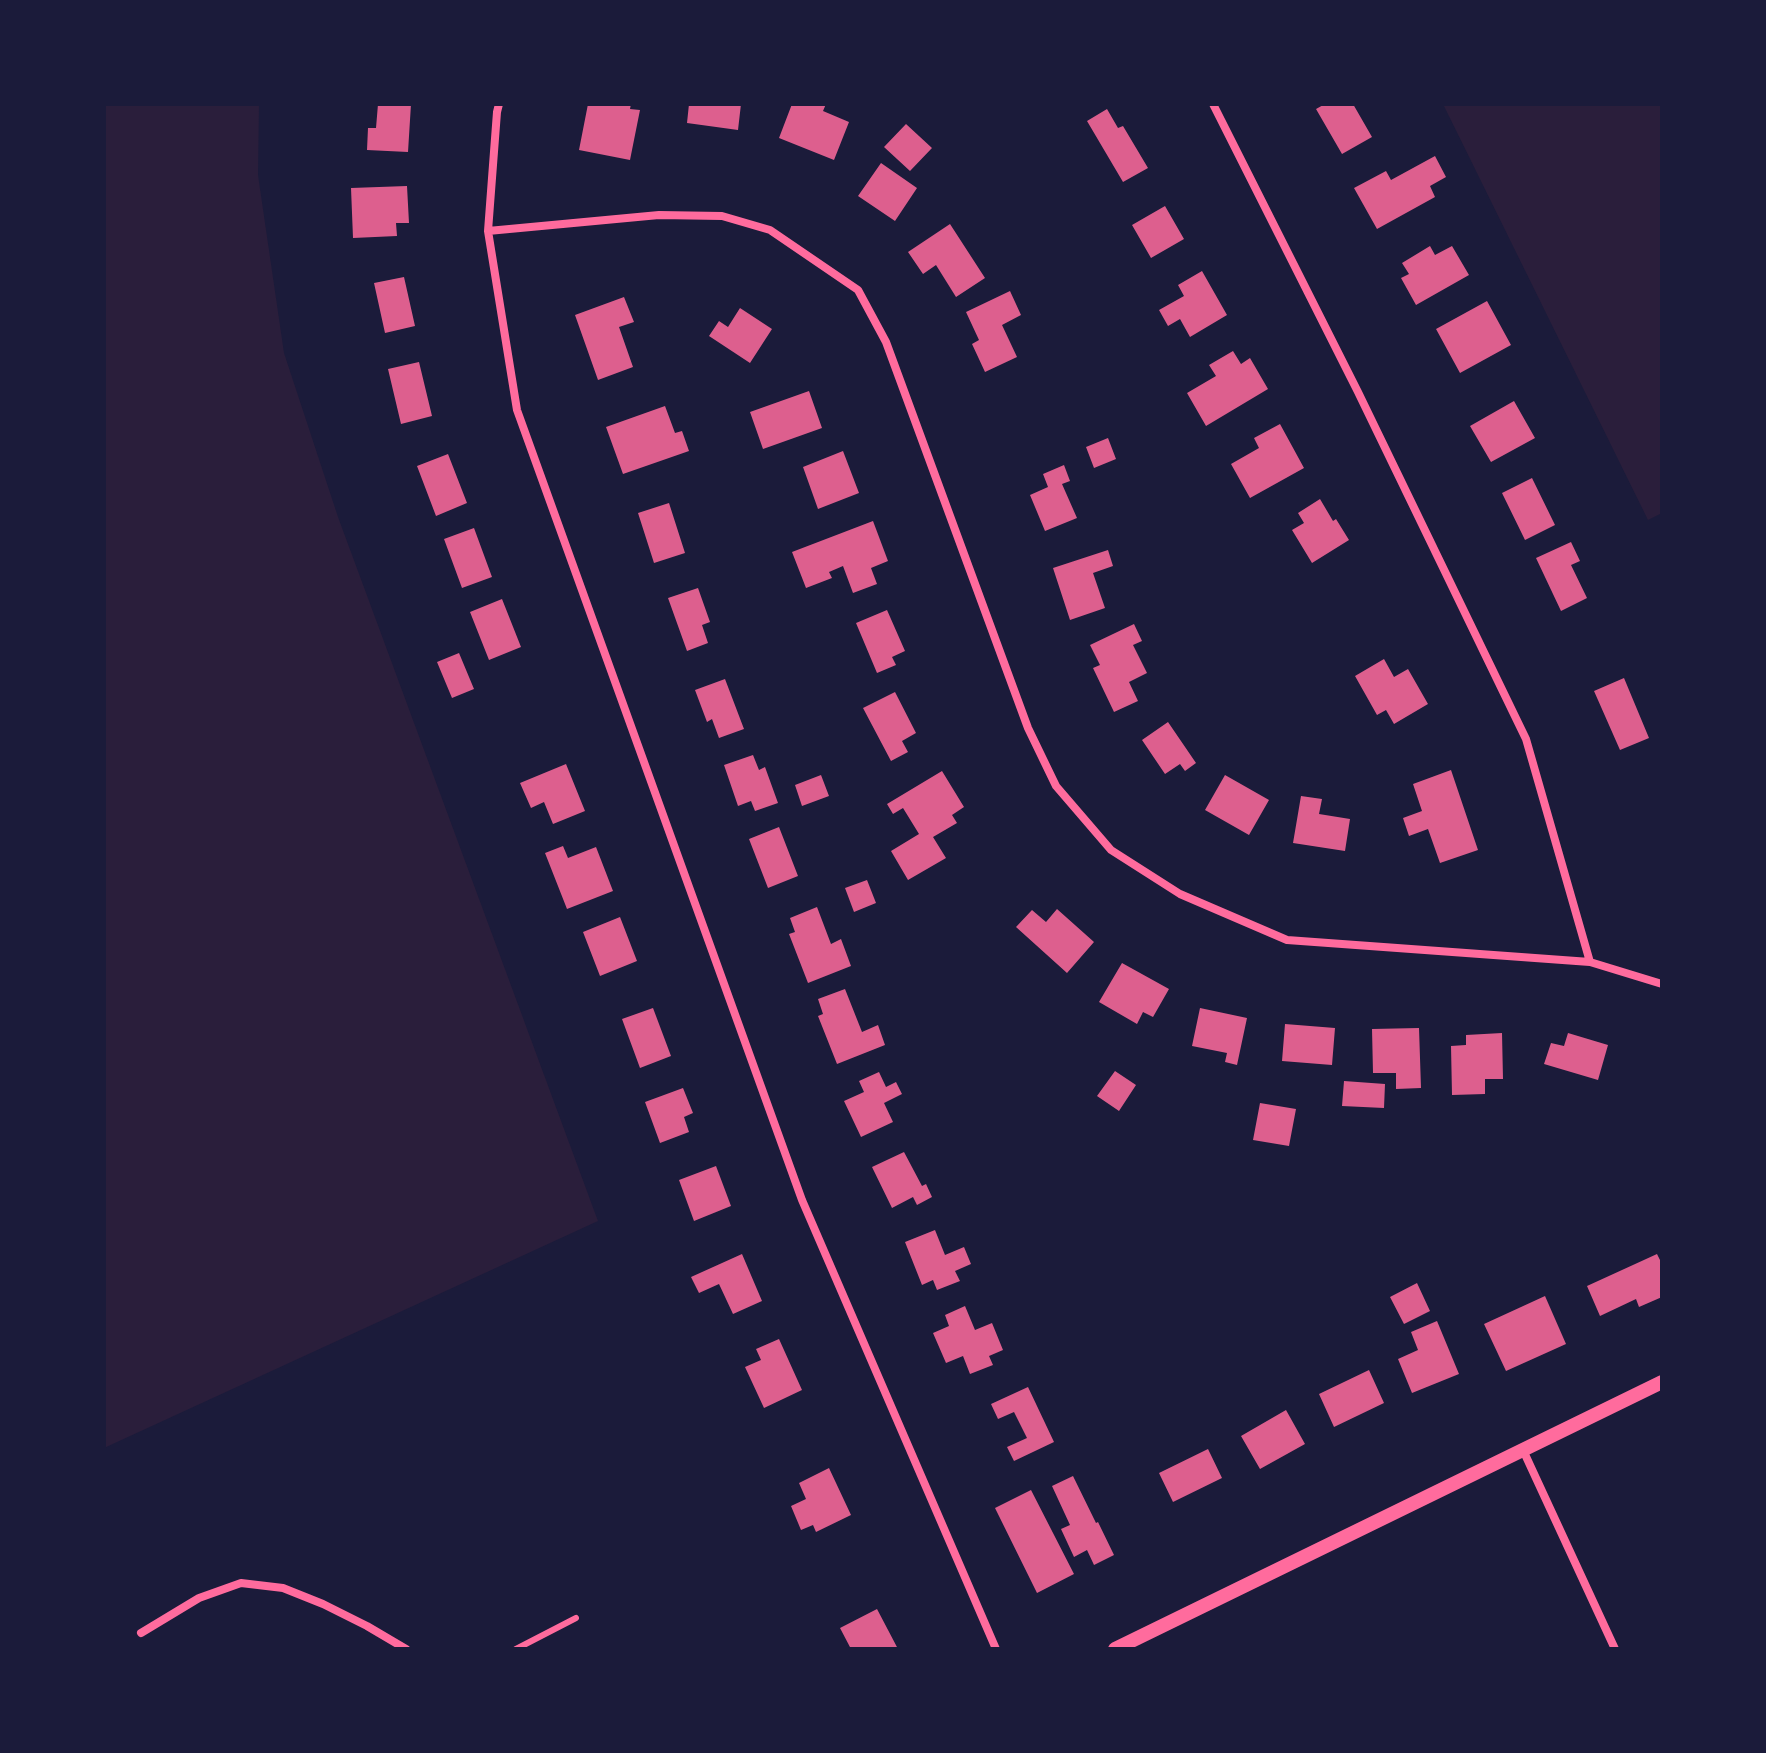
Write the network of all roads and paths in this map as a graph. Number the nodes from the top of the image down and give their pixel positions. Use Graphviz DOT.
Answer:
graph roads {
  1 [pos="499,104"];
  2 [pos="1213,104"];
  3 [pos="488,231"];
  4 [pos="1590,962"];
  5 [pos="1662,984"];
  6 [pos="1662,1382"];
  7 [pos="1523,1450"];
  8 [pos="576,1618"];
  9 [pos="141,1633"];
  10 [pos="1124,1647"];
  11 [pos="406,1649"];
  12 [pos="516,1649"];
  13 [pos="996,1649"];
  14 [pos="1615,1649"];
  1 -- 3 [label="street"];
  2 -- 4 [label="street"];
  3 -- 4 [label="street"];
  3 -- 13 [label="street"];
  4 -- 5 [label="street"];
  6 -- 7 [label="street"];
  7 -- 10 [label="street"];
  7 -- 14 [label="street"];
  8 -- 12 [label="lane"];
  9 -- 11 [label="street"];
}
